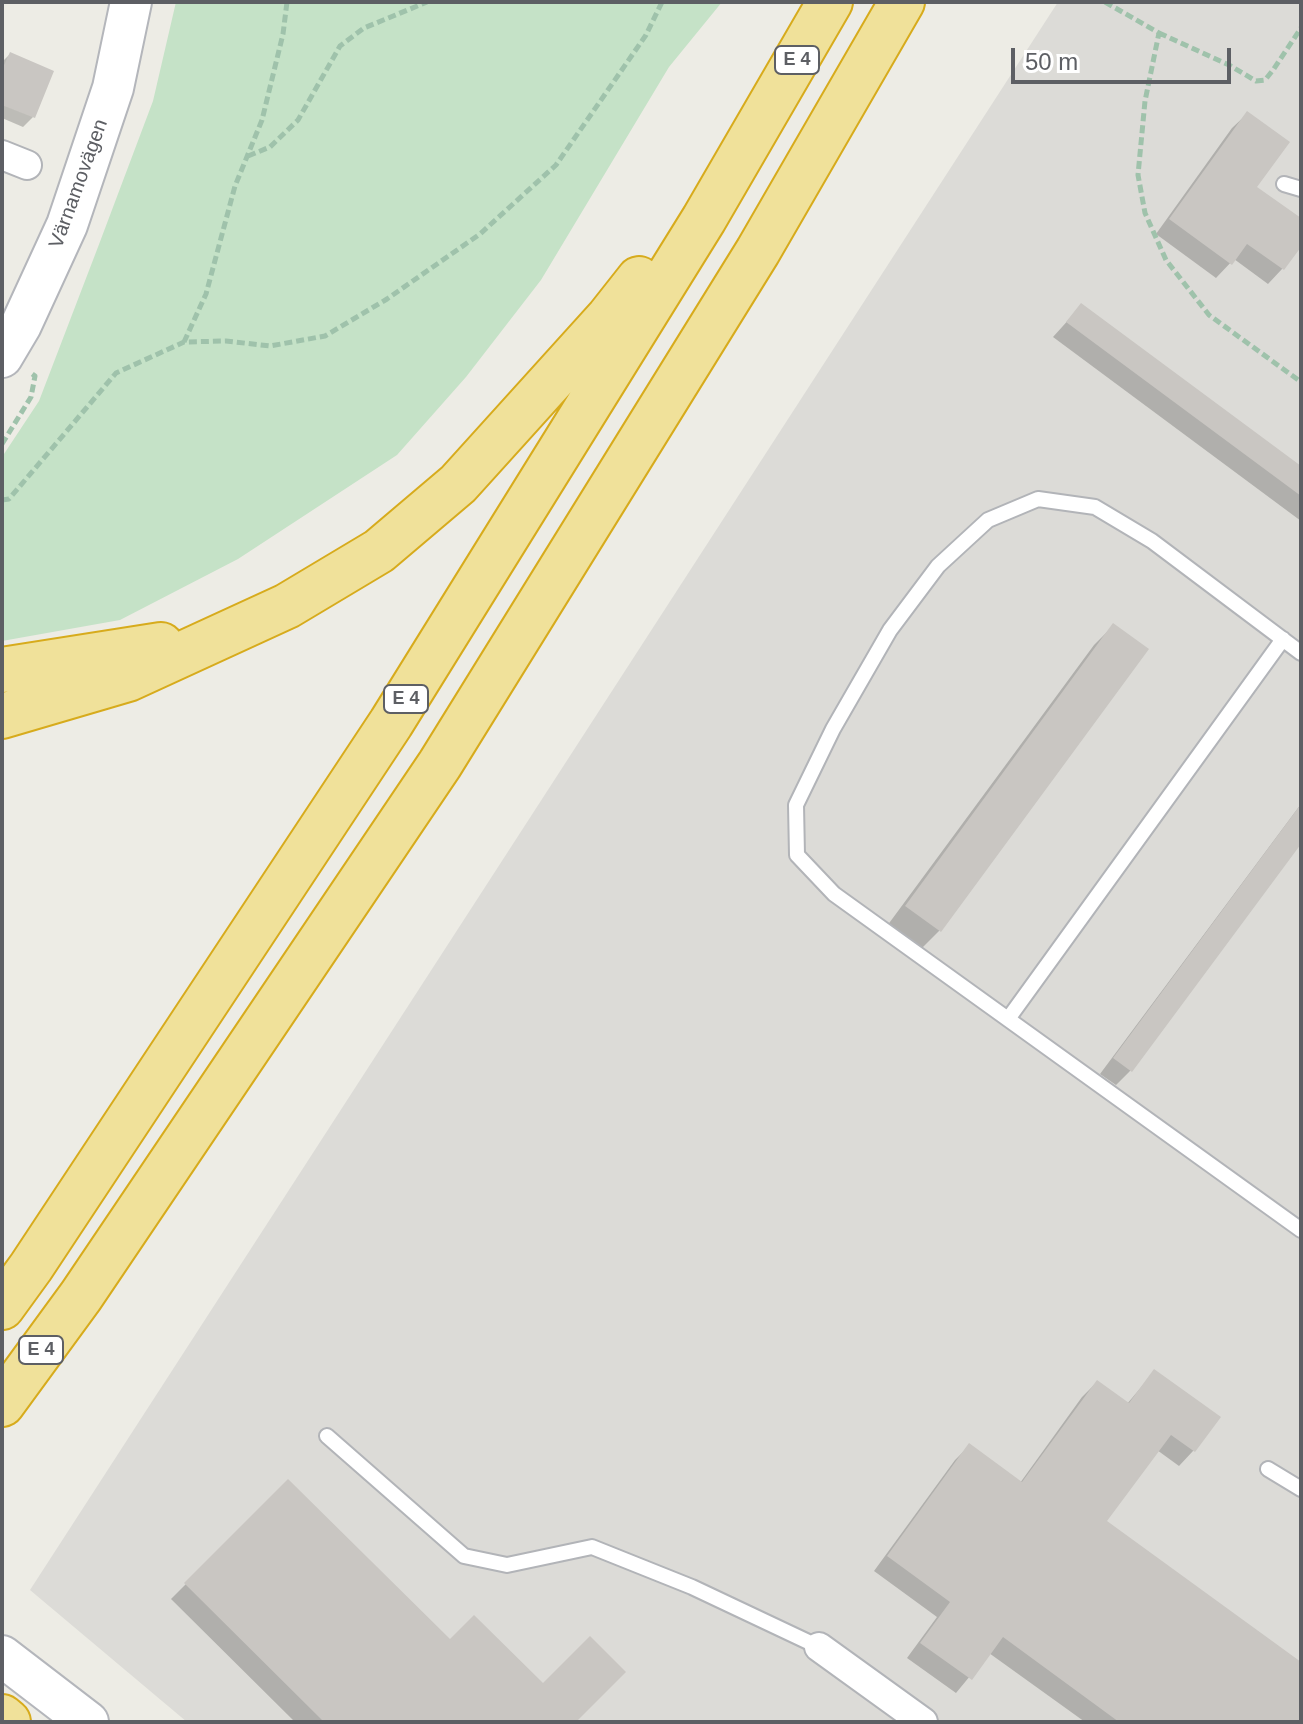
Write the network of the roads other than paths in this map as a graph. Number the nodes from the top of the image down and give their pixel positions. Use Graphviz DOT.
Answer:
graph roads {
  1 [pos="131,2"];
  2 [pos="830,2"];
  3 [pos="902,2"];
  4 [pos="763,119"];
  5 [pos="1284,184"];
  6 [pos="1301,189"];
  7 [pos="13,363"];
  8 [pos="223,635"];
  9 [pos="1283,639"];
  10 [pos="1301,653"];
  11 [pos="2,670"];
  12 [pos="2,716"];
  13 [pos="1008,1019"];
  14 [pos="1301,1230"];
  15 [pos="81,1296"];
  16 [pos="2,1307"];
  17 [pos="2,1404"];
  18 [pos="2,1426"];
  19 [pos="327,1436"];
  20 [pos="1268,1469"];
  21 [pos="1301,1489"];
  22 [pos="819,1647"];
  23 [pos="2,1656"];
  24 [pos="2,1715"];
  25 [pos="906,1717"];
  26 [pos="8,1722"];
  27 [pos="15,1722"];
  28 [pos="88,1722"];
  1 -- 7 [label="street, Värnamovägen"];
  2 -- 4 [label="highway, E 4"];
  3 -- 15 [label="highway, E 4"];
  4 -- 8 [label="highway"];
  4 -- 16 [label="highway, E 4"];
  5 -- 6 [label="lane"];
  8 -- 11 [label="highway"];
  8 -- 12 [label="highway"];
  9 -- 10 [label="lane"];
  9 -- 13 [label="lane"];
  9 -- 13 [label="lane"];
  13 -- 14 [label="lane"];
  15 -- 17 [label="highway, E 4"];
  15 -- 18 [label="highway"];
  19 -- 22 [label="lane"];
  20 -- 21 [label="lane"];
  22 -- 25 [label="street"];
  23 -- 28 [label="street"];
  24 -- 26 [label="highway"];
  24 -- 27 [label="street"];
}
